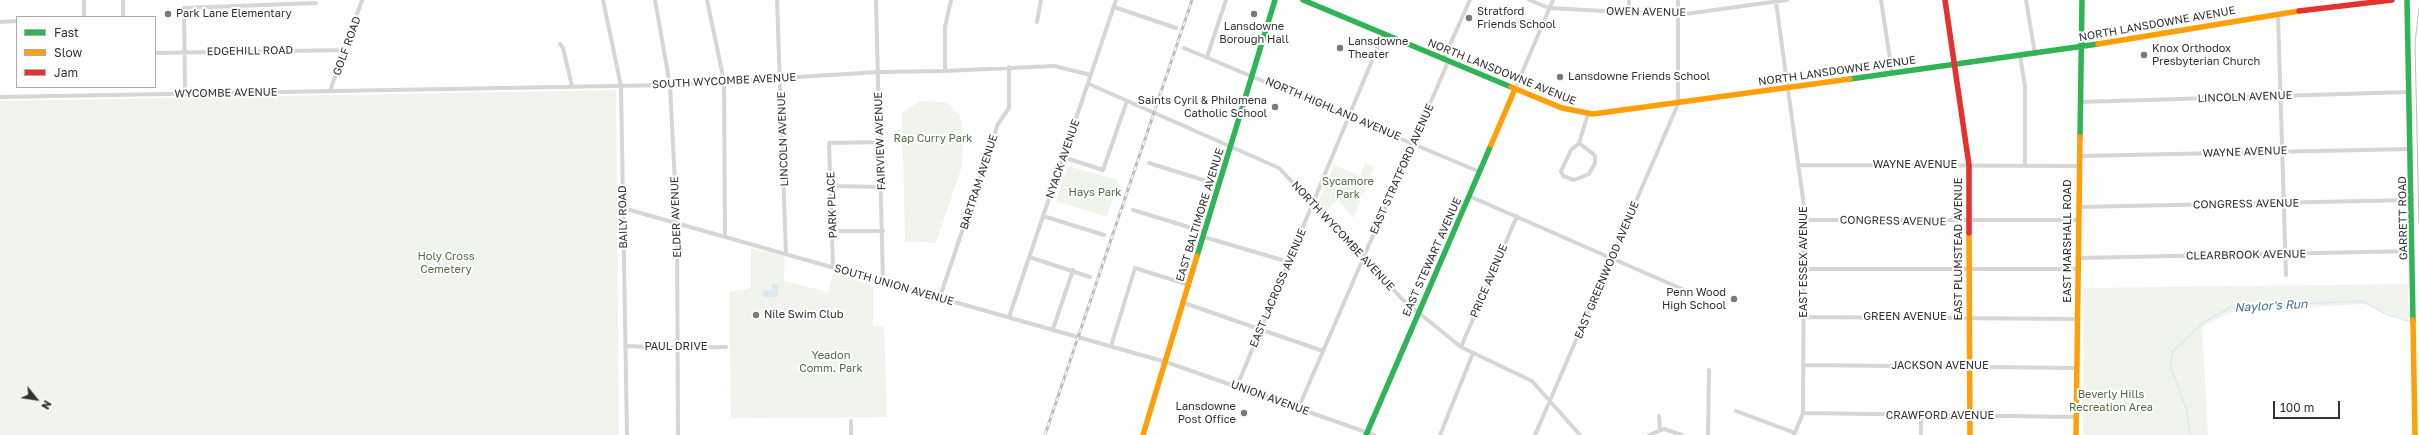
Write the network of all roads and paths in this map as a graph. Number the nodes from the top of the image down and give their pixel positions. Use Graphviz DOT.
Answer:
graph roads {
  1 [pos="84,0"];
  2 [pos="123,0"];
  3 [pos="362,0"];
  4 [pos="603,0"];
  5 [pos="654,0"];
  6 [pos="706,0"];
  7 [pos="777,0"];
  8 [pos="876,0"];
  9 [pos="951,0"];
  10 [pos="1041,0"];
  11 [pos="1116,0"];
  12 [pos="1226,0"];
  13 [pos="1275,0"];
  14 [pos="1303,0"];
  15 [pos="1470,0"];
  16 [pos="1530,0"];
  17 [pos="1553,0"];
  18 [pos="1629,0"];
  19 [pos="1678,0"];
  20 [pos="1750,0"];
  21 [pos="1787,0"];
  22 [pos="1881,0"];
  23 [pos="1945,0"];
  24 [pos="2026,0"];
  25 [pos="2082,0"];
  26 [pos="2392,0"];
  27 [pos="2407,0"];
  28 [pos="1776,2"];
  29 [pos="316,3"];
  30 [pos="1750,6"];
  31 [pos="1114,7"];
  32 [pos="1549,8"];
  33 [pos="1629,13"];
  34 [pos="2278,14"];
  35 [pos="1678,15"];
  36 [pos="84,16"];
  37 [pos="123,16"];
  38 [pos="16,21"];
  39 [pos="0,22"];
  40 [pos="1037,22"];
  41 [pos="1176,28"];
  42 [pos="1383,34"];
  43 [pos="560,44"];
  44 [pos="2081,47"];
  45 [pos="1184,48"];
  46 [pos="346,50"];
  47 [pos="184,52"];
  48 [pos="156,53"];
  49 [pos="2035,54"];
  50 [pos="1207,56"];
  51 [pos="2020,56"];
  52 [pos="1446,61"];
  53 [pos="1954,64"];
  54 [pos="1009,67"];
  55 [pos="945,71"];
  56 [pos="878,72"];
  57 [pos="1892,72"];
  58 [pos="1092,75"];
  59 [pos="1252,75"];
  60 [pos="781,77"];
  61 [pos="724,81"];
  62 [pos="1088,84"];
  63 [pos="670,85"];
  64 [pos="572,86"];
  65 [pos="621,86"];
  66 [pos="1788,88"];
  67 [pos="356,90"];
  68 [pos="1515,90"];
  69 [pos="330,91"];
  70 [pos="2409,92"];
  71 [pos="185,93"];
  72 [pos="0,96"];
  73 [pos="2281,96"];
  74 [pos="1127,101"];
  75 [pos="2080,102"];
  76 [pos="1678,104"];
  77 [pos="1588,114"];
  78 [pos="1349,117"];
  79 [pos="880,142"];
  80 [pos="1414,143"];
  81 [pos="1579,144"];
  82 [pos="1232,146"];
  83 [pos="2411,149"];
  84 [pos="2283,150"];
  85 [pos="2079,156"];
  86 [pos="1064,157"];
  87 [pos="1149,164"];
  88 [pos="1800,165"];
  89 [pos="1969,165"];
  90 [pos="2024,166"];
  91 [pos="2079,166"];
  92 [pos="1480,172"];
  93 [pos="1219,185"];
  94 [pos="832,186"];
  95 [pos="882,187"];
  96 [pos="1469,196"];
  97 [pos="2413,200"];
  98 [pos="2285,203"];
  99 [pos="1313,204"];
  100 [pos="2078,207"];
  101 [pos="623,208"];
  102 [pos="1134,210"];
  103 [pos="1043,216"];
  104 [pos="1517,216"];
  105 [pos="1804,220"];
  106 [pos="2078,220"];
  107 [pos="1970,222"];
  108 [pos="677,223"];
  109 [pos="883,231"];
  110 [pos="834,232"];
  111 [pos="1204,234"];
  112 [pos="1104,235"];
  113 [pos="725,236"];
  114 [pos="2413,251"];
  115 [pos="786,254"];
  116 [pos="2286,254"];
  117 [pos="1029,257"];
  118 [pos="1612,258"];
  119 [pos="2078,258"];
  120 [pos="1363,259"];
  121 [pos="1289,262"];
  122 [pos="833,267"];
  123 [pos="1804,269"];
  124 [pos="1073,270"];
  125 [pos="1970,270"];
  126 [pos="2079,270"];
  127 [pos="2286,275"];
  128 [pos="1090,277"];
  129 [pos="883,282"];
  130 [pos="1190,284"];
  131 [pos="1682,289"];
  132 [pos="940,297"];
  133 [pos="1184,303"];
  134 [pos="1418,313"];
  135 [pos="1009,317"];
  136 [pos="1804,317"];
  137 [pos="1969,318"];
  138 [pos="2078,319"];
  139 [pos="1053,329"];
  140 [pos="1260,330"];
  141 [pos="625,346"];
  142 [pos="1111,346"];
  143 [pos="726,347"];
  144 [pos="1461,347"];
  145 [pos="677,348"];
  146 [pos="1323,351"];
  147 [pos="1473,353"];
  148 [pos="1166,362"];
  149 [pos="1803,365"];
  150 [pos="1971,366"];
  151 [pos="2077,368"];
  152 [pos="1709,370"];
  153 [pos="1237,386"];
  154 [pos="1549,401"];
  155 [pos="1298,409"];
  156 [pos="1736,410"];
  157 [pos="1803,413"];
  158 [pos="1659,416"];
  159 [pos="1921,416"];
  160 [pos="1970,416"];
  161 [pos="2076,417"];
  162 [pos="851,420"];
  163 [pos="1660,429"];
  164 [pos="1366,434"];
  165 [pos="1794,434"];
  166 [pos="626,435"];
  167 [pos="678,435"];
  168 [pos="851,435"];
  169 [pos="1143,435"];
  170 [pos="1374,435"];
  171 [pos="1440,435"];
  172 [pos="1535,435"];
  173 [pos="1580,435"];
  174 [pos="1649,435"];
  175 [pos="1682,435"];
  176 [pos="1708,435"];
  177 [pos="1921,435"];
  178 [pos="1970,435"];
  179 [pos="2076,435"];
  180 [pos="2415,435"];
  1 -- 36 [label="street"];
  2 -- 37 [label="street"];
  3 -- 46 [label="street, GOLF ROAD"];
  4 -- 65 [label="street, BAILY ROAD"];
  5 -- 63 [label="street, ELDER AVENUE"];
  6 -- 61 [label="street"];
  7 -- 60 [label="street, LINCOLN AVENUE"];
  8 -- 56 [label="street, FAIRVIEW AVENUE"];
  9 -- 55 [label="street"];
  10 -- 40 [label="street"];
  11 -- 31 [label="street, NYACK AVENUE"];
  12 -- 50 [label="street"];
  13 -- 59 [label="main road, EAST BALTIMORE AVENUE"];
  14 -- 42 [label="main road, NORTH LANSDOWNE AVENUE"];
  15 -- 52 [label="street, EAST STRATFORD AVENUE"];
  16 -- 32 [label="street, OWEN AVENUE"];
  17 -- 32 [label="street"];
  18 -- 33 [label="street"];
  19 -- 35 [label="street"];
  20 -- 30 [label="street"];
  21 -- 28 [label="street, OWEN AVENUE"];
  22 -- 57 [label="street"];
  23 -- 53 [label="main road, EAST PLUMSTEAD AVENUE"];
  24 -- 49 [label="street"];
  25 -- 44 [label="main road, EAST MARSHALL ROAD"];
  26 -- 34 [label="main road, NORTH LANSDOWNE AVENUE"];
  27 -- 70 [label="main road, GARRETT ROAD"];
  28 -- 30 [label="street, OWEN AVENUE"];
  28 -- 66 [label="street, EAST ESSEX AVENUE"];
  29 -- 47 [label="street"];
  30 -- 35 [label="street, OWEN AVENUE"];
  31 -- 41 [label="street"];
  31 -- 58 [label="street, NYACK AVENUE"];
  32 -- 33 [label="street, OWEN AVENUE"];
  32 -- 68 [label="street"];
  33 -- 35 [label="street, OWEN AVENUE"];
  34 -- 44 [label="main road, NORTH LANSDOWNE AVENUE"];
  34 -- 73 [label="street"];
  35 -- 76 [label="street"];
  38 -- 39 [label="street"];
  42 -- 52 [label="main road, NORTH LANSDOWNE AVENUE"];
  42 -- 78 [label="street, EAST LACROSS AVENUE"];
  43 -- 64 [label="street"];
  44 -- 49 [label="main road, NORTH LANSDOWNE AVENUE"];
  44 -- 75 [label="main road, EAST MARSHALL ROAD"];
  45 -- 50 [label="street, NORTH HIGHLAND AVENUE"];
  46 -- 47 [label="street, EDGEHILL ROAD"];
  46 -- 69 [label="street, GOLF ROAD"];
  47 -- 48 [label="street, EDGEHILL ROAD"];
  47 -- 71 [label="street"];
  49 -- 51 [label="main road, NORTH LANSDOWNE AVENUE"];
  50 -- 59 [label="street, NORTH HIGHLAND AVENUE"];
  51 -- 53 [label="main road, NORTH LANSDOWNE AVENUE"];
  51 -- 90 [label="street"];
  52 -- 68 [label="main road, NORTH LANSDOWNE AVENUE"];
  52 -- 80 [label="street, EAST STRATFORD AVENUE"];
  53 -- 57 [label="main road, NORTH LANSDOWNE AVENUE"];
  53 -- 89 [label="main road, EAST PLUMSTEAD AVENUE"];
  54 -- 55 [label="street, SOUTH WYCOMBE AVENUE"];
  54 -- 58 [label="street, SOUTH WYCOMBE AVENUE"];
  54 -- 132 [label="street, BARTRAM AVENUE"];
  55 -- 56 [label="street, SOUTH WYCOMBE AVENUE"];
  56 -- 60 [label="street, SOUTH WYCOMBE AVENUE"];
  56 -- 79 [label="street, FAIRVIEW AVENUE"];
  57 -- 66 [label="main road, NORTH LANSDOWNE AVENUE"];
  58 -- 62 [label="street, NYACK AVENUE"];
  59 -- 78 [label="street, NORTH HIGHLAND AVENUE"];
  59 -- 82 [label="main road, EAST BALTIMORE AVENUE"];
  60 -- 61 [label="street, SOUTH WYCOMBE AVENUE"];
  60 -- 115 [label="street, LINCOLN AVENUE"];
  61 -- 63 [label="street, SOUTH WYCOMBE AVENUE"];
  61 -- 113 [label="street"];
  62 -- 74 [label="street"];
  62 -- 86 [label="street, NYACK AVENUE"];
  63 -- 65 [label="street, SOUTH WYCOMBE AVENUE"];
  63 -- 108 [label="street, ELDER AVENUE"];
  64 -- 65 [label="street, SOUTH WYCOMBE AVENUE"];
  64 -- 67 [label="street, SOUTH WYCOMBE AVENUE"];
  65 -- 101 [label="street, BAILY ROAD"];
  66 -- 76 [label="main road, NORTH LANSDOWNE AVENUE"];
  66 -- 88 [label="street, EAST ESSEX AVENUE"];
  67 -- 69 [label="street, WYCOMBE AVENUE"];
  68 -- 77 [label="main road, NORTH LANSDOWNE AVENUE"];
  68 -- 92 [label="main road, EAST STEWART AVENUE"];
  69 -- 71 [label="street, WYCOMBE AVENUE"];
  70 -- 73 [label="street, LINCOLN AVENUE"];
  70 -- 83 [label="main road, GARRETT ROAD"];
  71 -- 72 [label="street, WYCOMBE AVENUE"];
  73 -- 75 [label="street, LINCOLN AVENUE"];
  73 -- 84 [label="street"];
  74 -- 82 [label="street"];
  74 -- 86 [label="street"];
  75 -- 85 [label="main road, EAST MARSHALL ROAD"];
  76 -- 77 [label="main road, NORTH LANSDOWNE AVENUE"];
  76 -- 118 [label="street, EAST GREENWOOD AVENUE"];
  77 -- 81 [label="street"];
  78 -- 80 [label="street, NORTH HIGHLAND AVENUE"];
  78 -- 99 [label="street, EAST LACROSS AVENUE"];
  79 -- 94 [label="street, PARK PLACE"];
  79 -- 95 [label="street, FAIRVIEW AVENUE"];
  80 -- 92 [label="street, NORTH HIGHLAND AVENUE"];
  80 -- 120 [label="street, EAST STRATFORD AVENUE"];
  81 -- 81 [label="street"];
  82 -- 93 [label="main road, EAST BALTIMORE AVENUE"];
  82 -- 99 [label="street, NORTH WYCOMBE AVENUE"];
  83 -- 84 [label="street, WAYNE AVENUE"];
  83 -- 97 [label="main road, GARRETT ROAD"];
  84 -- 85 [label="street, WAYNE AVENUE"];
  84 -- 98 [label="street"];
  85 -- 91 [label="main road, EAST MARSHALL ROAD"];
  86 -- 103 [label="street, NYACK AVENUE"];
  87 -- 93 [label="street"];
  88 -- 89 [label="street, WAYNE AVENUE"];
  88 -- 105 [label="street, EAST ESSEX AVENUE"];
  89 -- 90 [label="street, WAYNE AVENUE"];
  89 -- 107 [label="main road, EAST PLUMSTEAD AVENUE"];
  90 -- 91 [label="street, WAYNE AVENUE"];
  91 -- 100 [label="main road, EAST MARSHALL ROAD"];
  92 -- 96 [label="main road, EAST STEWART AVENUE"];
  93 -- 111 [label="main road, EAST BALTIMORE AVENUE"];
  94 -- 95 [label="street"];
  94 -- 110 [label="street, PARK PLACE"];
  95 -- 109 [label="street, FAIRVIEW AVENUE"];
  96 -- 104 [label="street"];
  96 -- 134 [label="main road, EAST STEWART AVENUE"];
  97 -- 98 [label="street, CONGRESS AVENUE"];
  97 -- 114 [label="main road, GARRETT ROAD"];
  98 -- 100 [label="street, CONGRESS AVENUE"];
  98 -- 116 [label="street"];
  99 -- 120 [label="street, NORTH WYCOMBE AVENUE"];
  99 -- 121 [label="street, EAST LACROSS AVENUE"];
  100 -- 106 [label="main road, EAST MARSHALL ROAD"];
  101 -- 108 [label="street, SOUTH UNION AVENUE"];
  101 -- 141 [label="street, BAILY ROAD"];
  102 -- 111 [label="street"];
  103 -- 112 [label="street"];
  103 -- 117 [label="street, NYACK AVENUE"];
  104 -- 118 [label="street"];
  104 -- 144 [label="street, PRICE AVENUE"];
  105 -- 107 [label="street, CONGRESS AVENUE"];
  105 -- 123 [label="street, EAST ESSEX AVENUE"];
  106 -- 107 [label="street, CONGRESS AVENUE"];
  106 -- 119 [label="main road, EAST MARSHALL ROAD"];
  107 -- 125 [label="main road, EAST PLUMSTEAD AVENUE"];
  108 -- 113 [label="street, SOUTH UNION AVENUE"];
  108 -- 145 [label="street, ELDER AVENUE"];
  109 -- 110 [label="street"];
  109 -- 129 [label="street, FAIRVIEW AVENUE"];
  110 -- 122 [label="street, PARK PLACE"];
  111 -- 121 [label="street"];
  111 -- 130 [label="main road, EAST BALTIMORE AVENUE"];
  113 -- 115 [label="street, SOUTH UNION AVENUE"];
  114 -- 116 [label="street, CLEARBROOK AVENUE"];
  114 -- 180 [label="main road, GARRETT ROAD"];
  115 -- 122 [label="street, SOUTH UNION AVENUE"];
  116 -- 119 [label="street, CLEARBROOK AVENUE"];
  116 -- 127 [label="street"];
  117 -- 124 [label="street"];
  117 -- 135 [label="street, NYACK AVENUE"];
  118 -- 131 [label="street"];
  118 -- 154 [label="street, EAST GREENWOOD AVENUE"];
  119 -- 126 [label="main road, EAST MARSHALL ROAD"];
  120 -- 134 [label="street, NORTH WYCOMBE AVENUE"];
  120 -- 146 [label="street, EAST STRATFORD AVENUE"];
  121 -- 140 [label="street, EAST LACROSS AVENUE"];
  122 -- 129 [label="street, SOUTH UNION AVENUE"];
  123 -- 125 [label="street"];
  123 -- 136 [label="street, EAST ESSEX AVENUE"];
  124 -- 128 [label="street"];
  124 -- 139 [label="street"];
  125 -- 126 [label="street"];
  125 -- 137 [label="main road, EAST PLUMSTEAD AVENUE"];
  126 -- 138 [label="main road, EAST MARSHALL ROAD"];
  129 -- 132 [label="street, SOUTH UNION AVENUE"];
  130 -- 133 [label="main road, EAST BALTIMORE AVENUE"];
  130 -- 142 [label="street"];
  132 -- 135 [label="street, SOUTH UNION AVENUE"];
  133 -- 140 [label="street"];
  133 -- 148 [label="main road, EAST BALTIMORE AVENUE"];
  134 -- 144 [label="street, NORTH WYCOMBE AVENUE"];
  134 -- 164 [label="main road, EAST STEWART AVENUE"];
  135 -- 139 [label="street, SOUTH UNION AVENUE"];
  136 -- 137 [label="street, GREEN AVENUE"];
  136 -- 149 [label="street, EAST ESSEX AVENUE"];
  137 -- 138 [label="street, GREEN AVENUE"];
  137 -- 150 [label="main road, EAST PLUMSTEAD AVENUE"];
  138 -- 151 [label="main road, EAST MARSHALL ROAD"];
  139 -- 142 [label="street, SOUTH UNION AVENUE"];
  140 -- 146 [label="street"];
  140 -- 153 [label="street, EAST LACROSS AVENUE"];
  141 -- 145 [label="street, PAUL DRIVE"];
  141 -- 166 [label="street, BAILY ROAD"];
  142 -- 148 [label="street, SOUTH UNION AVENUE"];
  143 -- 145 [label="street, PAUL DRIVE"];
  144 -- 147 [label="street, NORTH WYCOMBE AVENUE"];
  145 -- 167 [label="street, ELDER AVENUE"];
  146 -- 155 [label="street, EAST STRATFORD AVENUE"];
  147 -- 154 [label="street, NORTH WYCOMBE AVENUE"];
  147 -- 171 [label="street"];
  148 -- 153 [label="street, UNION AVENUE"];
  148 -- 169 [label="main road, EAST BALTIMORE AVENUE"];
  149 -- 150 [label="street, JACKSON AVENUE"];
  149 -- 157 [label="street, EAST ESSEX AVENUE"];
  150 -- 151 [label="street, JACKSON AVENUE"];
  150 -- 160 [label="main road, EAST PLUMSTEAD AVENUE"];
  151 -- 161 [label="main road, EAST MARSHALL ROAD"];
  152 -- 176 [label="street"];
  153 -- 155 [label="street, UNION AVENUE"];
  154 -- 172 [label="street, EAST GREENWOOD AVENUE"];
  154 -- 173 [label="street, NORTH WYCOMBE AVENUE"];
  155 -- 164 [label="street, UNION AVENUE"];
  156 -- 165 [label="street"];
  157 -- 159 [label="street, CRAWFORD AVENUE"];
  157 -- 165 [label="street, EAST ESSEX AVENUE"];
  158 -- 163 [label="street"];
  159 -- 160 [label="street, CRAWFORD AVENUE"];
  159 -- 177 [label="street"];
  160 -- 161 [label="street, CRAWFORD AVENUE"];
  160 -- 178 [label="main road, EAST PLUMSTEAD AVENUE"];
  161 -- 179 [label="main road, EAST MARSHALL ROAD"];
  162 -- 168 [label="street"];
  163 -- 174 [label="street"];
  163 -- 175 [label="street"];
  164 -- 170 [label="street, UNION AVENUE"];
}
